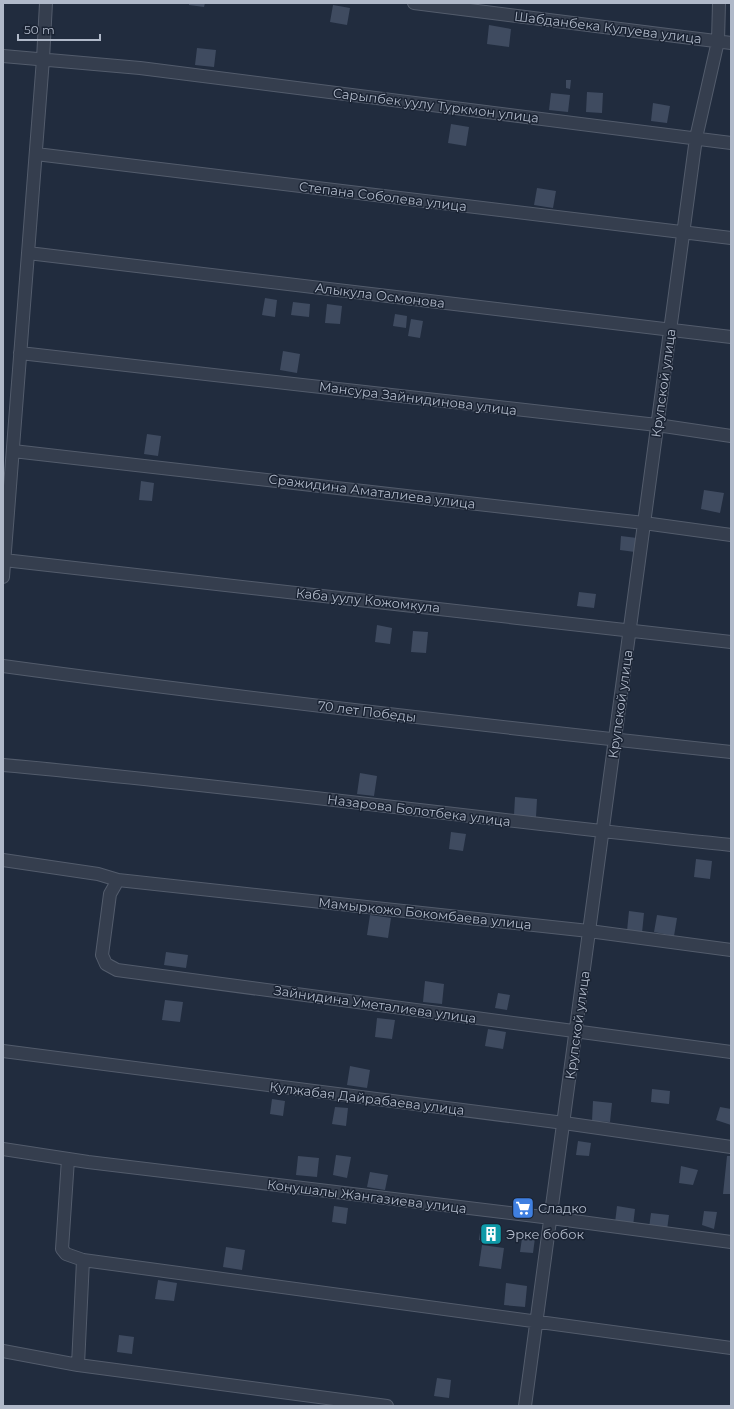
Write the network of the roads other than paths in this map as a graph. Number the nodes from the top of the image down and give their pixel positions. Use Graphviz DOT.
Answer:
graph roads {
  1 [pos="46,3"];
  2 [pos="414,3"];
  3 [pos="719,3"];
  4 [pos="718,41"];
  5 [pos="731,43"];
  6 [pos="3,56"];
  7 [pos="43,59"];
  8 [pos="696,138"];
  9 [pos="731,142"];
  10 [pos="36,154"];
  11 [pos="683,232"];
  12 [pos="731,238"];
  13 [pos="28,253"];
  14 [pos="670,330"];
  15 [pos="731,337"];
  16 [pos="20,353"];
  17 [pos="658,425"];
  18 [pos="731,436"];
  19 [pos="13,451"];
  20 [pos="644,523"];
  21 [pos="731,536"];
  22 [pos="4,560"];
  23 [pos="3,577"];
  24 [pos="630,630"];
  25 [pos="731,642"];
  26 [pos="3,666"];
  27 [pos="615,740"];
  28 [pos="731,752"];
  29 [pos="3,765"];
  30 [pos="603,832"];
  31 [pos="731,845"];
  32 [pos="3,860"];
  33 [pos="118,880"];
  34 [pos="590,931"];
  35 [pos="731,950"];
  36 [pos="576,1031"];
  37 [pos="3,1051"];
  38 [pos="731,1052"];
  39 [pos="564,1123"];
  40 [pos="731,1147"];
  41 [pos="3,1150"];
  42 [pos="68,1159"];
  43 [pos="551,1218"];
  44 [pos="731,1242"];
  45 [pos="83,1260"];
  46 [pos="537,1322"];
  47 [pos="731,1348"];
  48 [pos="3,1351"];
  49 [pos="78,1365"];
  50 [pos="387,1406"];
  51 [pos="525,1406"];
  1 -- 7 [label="street"];
  2 -- 4 [label="street, Шабданбека Кулуева улица"];
  3 -- 4 [label="street, Крупской улица"];
  4 -- 5 [label="street, Шабданбека Кулуева улица"];
  4 -- 8 [label="street, Крупской улица"];
  6 -- 7 [label="street, Сарыпбек уулу Туркмон улица"];
  7 -- 8 [label="street, Сарыпбек уулу Туркмон улица"];
  7 -- 10 [label="street"];
  8 -- 9 [label="street, Сарыпбек уулу Туркмон улица"];
  8 -- 11 [label="street, Крупской улица"];
  10 -- 11 [label="street, Степана Соболева улица"];
  10 -- 13 [label="street"];
  11 -- 12 [label="street, Степана Соболева улица"];
  11 -- 14 [label="street, Крупской улица"];
  13 -- 14 [label="street, Алыкула Осмонова"];
  13 -- 16 [label="street"];
  14 -- 15 [label="street, Алыкула Осмонова"];
  14 -- 17 [label="street, Крупской улица"];
  16 -- 17 [label="street, Мансура Зайнидинова улица"];
  16 -- 19 [label="street"];
  17 -- 18 [label="street, Мансура Зайнидинова улица"];
  17 -- 20 [label="street, Крупской улица"];
  19 -- 20 [label="street, Сражидина Аматалиева улица"];
  19 -- 22 [label="street"];
  20 -- 21 [label="street, Сражидина Аматалиева улица"];
  20 -- 24 [label="street, Крупской улица"];
  22 -- 23 [label="street"];
  22 -- 24 [label="street, Каба уулу Кожомкула"];
  24 -- 25 [label="street, Каба уулу Кожомкула"];
  24 -- 27 [label="street, Крупской улица"];
  26 -- 27 [label="street, 70 лет Победы"];
  27 -- 28 [label="street, 70 лет Победы"];
  27 -- 30 [label="street, Крупской улица"];
  29 -- 30 [label="street, Назарова Болотбека улица"];
  30 -- 31 [label="street, Назарова Болотбека улица"];
  30 -- 34 [label="street, Крупской улица"];
  32 -- 33 [label="street, Мамыркожо Бокомбаева улица"];
  33 -- 34 [label="street, Мамыркожо Бокомбаева улица"];
  33 -- 36 [label="street, Зайнидина Уметалиева улица"];
  34 -- 35 [label="street, Мамыркожо Бокомбаева улица"];
  34 -- 36 [label="street, Крупской улица"];
  36 -- 38 [label="street, Зайнидина Уметалиева улица"];
  36 -- 39 [label="street, Крупской улица"];
  37 -- 39 [label="street, Кулжабая Дайрабаева улица"];
  39 -- 40 [label="street, Кулжабая Дайрабаева улица"];
  39 -- 43 [label="street, Крупской улица"];
  41 -- 42 [label="street, Конушалы Жангазиева улица"];
  42 -- 43 [label="street, Конушалы Жангазиева улица"];
  42 -- 45 [label="street"];
  43 -- 44 [label="street, Конушалы Жангазиева улица"];
  43 -- 46 [label="street, Крупской улица"];
  45 -- 46 [label="street"];
  45 -- 49 [label="street"];
  46 -- 47 [label="street"];
  46 -- 51 [label="street, Крупской улица"];
  48 -- 49 [label="street"];
  49 -- 50 [label="street"];
}
